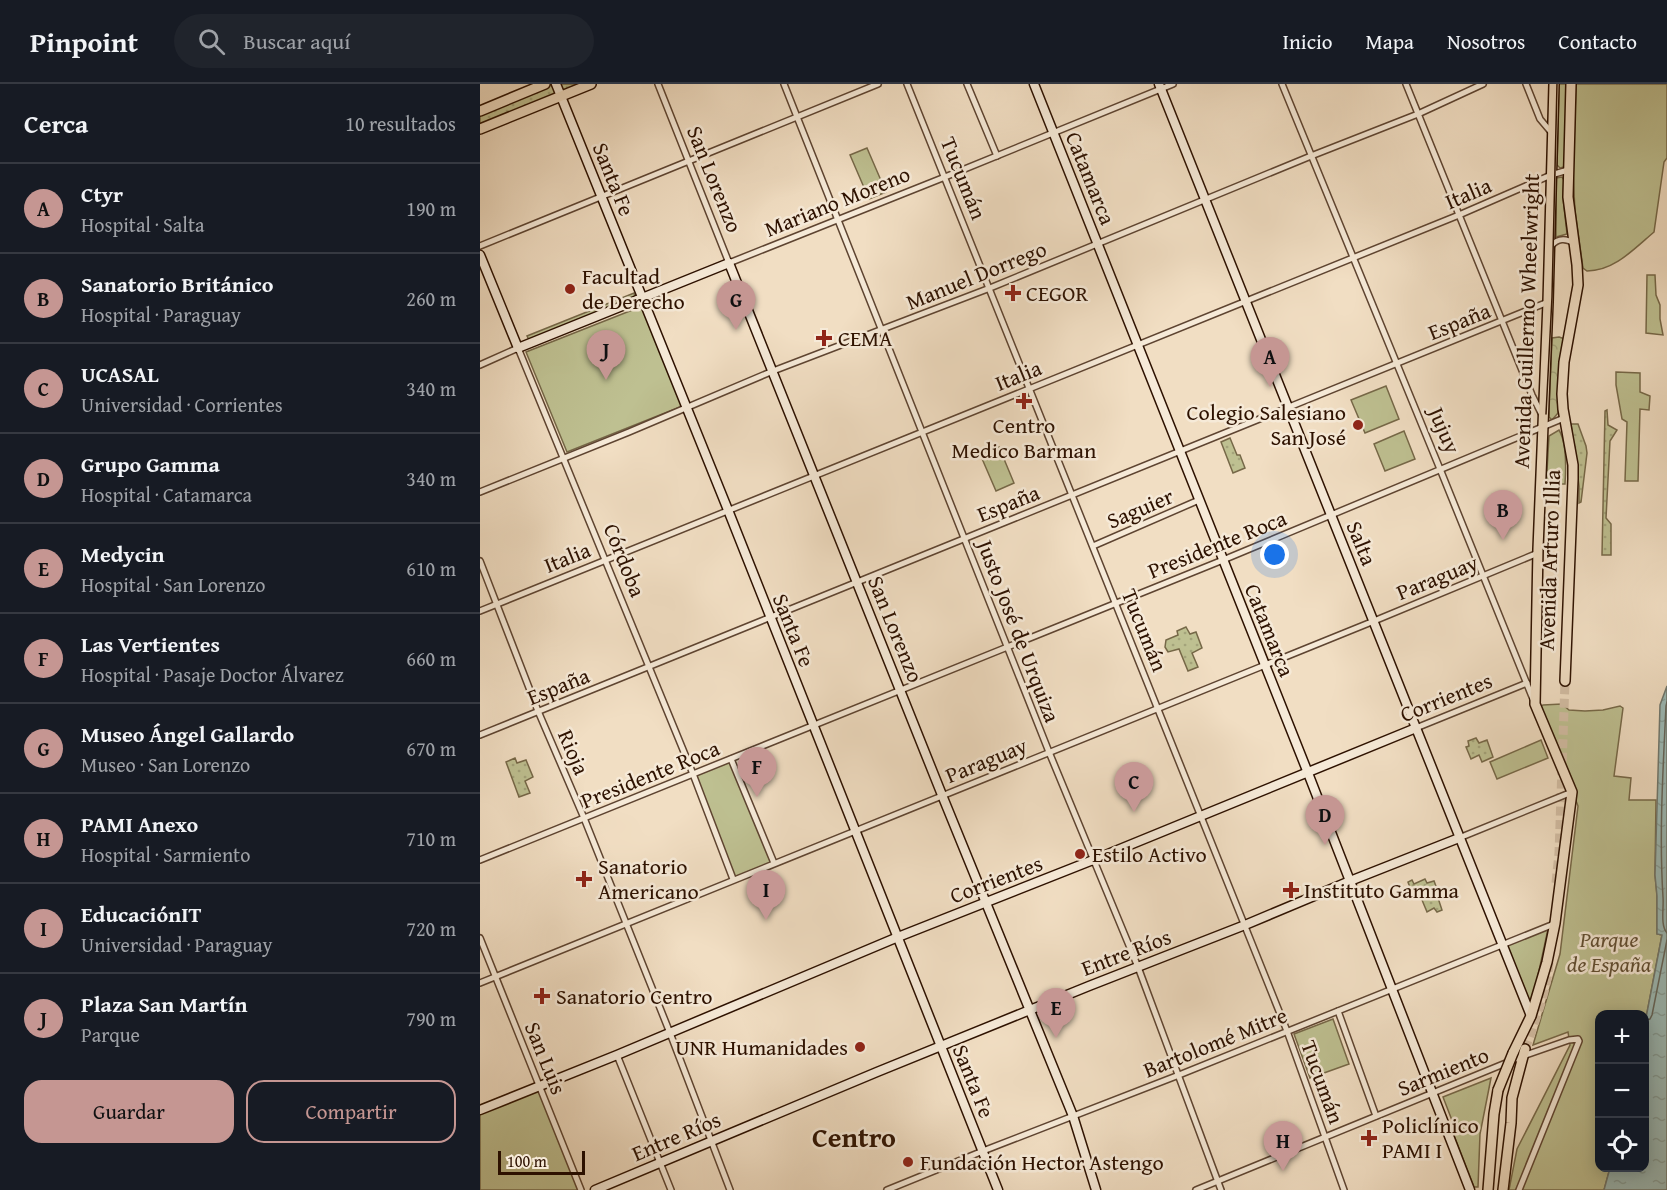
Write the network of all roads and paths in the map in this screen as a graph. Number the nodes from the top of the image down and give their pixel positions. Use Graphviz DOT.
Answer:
graph roads {
  1 [pos="545,84"];
  2 [pos="556,84"];
  3 [pos="591,84"];
  4 [pos="658,84"];
  5 [pos="784,84"];
  6 [pos="878,84"];
  7 [pos="908,84"];
  8 [pos="967,84"];
  9 [pos="1034,84"];
  10 [pos="1173,84"];
  11 [pos="1282,84"];
  12 [pos="1406,84"];
  13 [pos="1483,84"];
  14 [pos="1527,84"];
  15 [pos="1554,84"];
  16 [pos="1571,84"];
  17 [pos="1160,86"];
  18 [pos="561,96"];
  19 [pos="480,111"];
  20 [pos="1418,114"];
  21 [pos="797,116"];
  22 [pos="480,129"];
  23 [pos="1054,133"];
  24 [pos="1552,133"];
  25 [pos="997,156"];
  26 [pos="1311,156"];
  27 [pos="688,161"];
  28 [pos="1568,170"];
  29 [pos="1551,175"];
  30 [pos="945,177"];
  31 [pos="601,195"];
  32 [pos="1205,199"];
  33 [pos="1459,215"];
  34 [pos="838,220"];
  35 [pos="1098,243"];
  36 [pos="1575,244"];
  37 [pos="480,246"];
  38 [pos="1550,247"];
  39 [pos="480,255"];
  40 [pos="1353,257"];
  41 [pos="729,263"];
  42 [pos="990,288"];
  43 [pos="643,299"];
  44 [pos="1246,300"];
  45 [pos="1548,302"];
  46 [pos="1503,321"];
  47 [pos="882,330"];
  48 [pos="1138,345"];
  49 [pos="518,348"];
  50 [pos="480,364"];
  51 [pos="1396,364"];
  52 [pos="773,371"];
  53 [pos="1030,388"];
  54 [pos="686,407"];
  55 [pos="1288,407"];
  56 [pos="1564,418"];
  57 [pos="1543,422"];
  58 [pos="922,432"];
  59 [pos="1180,451"];
  60 [pos="564,458"];
  61 [pos="1440,469"];
  62 [pos="815,475"];
  63 [pos="480,492"];
  64 [pos="1073,495"];
  65 [pos="1199,500"];
  66 [pos="728,510"];
  67 [pos="1331,515"];
  68 [pos="965,538"];
  69 [pos="1094,546"];
  70 [pos="1538,553"];
  71 [pos="605,560"];
  72 [pos="1223,560"];
  73 [pos="480,561"];
  74 [pos="1483,576"];
  75 [pos="858,582"];
  76 [pos="1116,603"];
  77 [pos="497,604"];
  78 [pos="480,611"];
  79 [pos="770,617"];
  80 [pos="1374,621"];
  81 [pos="1008,647"];
  82 [pos="1265,665"];
  83 [pos="649,666"];
  84 [pos="1565,681"];
  85 [pos="1527,683"];
  86 [pos="901,690"];
  87 [pos="1535,704"];
  88 [pos="1158,708"];
  89 [pos="538,711"];
  90 [pos="813,726"];
  91 [pos="1416,728"];
  92 [pos="480,735"];
  93 [pos="1049,752"];
  94 [pos="731,759"];
  95 [pos="1308,773"];
  96 [pos="693,774"];
  97 [pos="1572,792"];
  98 [pos="942,795"];
  99 [pos="1201,816"];
  100 [pos="584,818"];
  101 [pos="855,830"];
  102 [pos="1459,838"];
  103 [pos="480,860"];
  104 [pos="1093,860"];
  105 [pos="774,863"];
  106 [pos="733,879"];
  107 [pos="1350,881"];
  108 [pos="986,902"];
  109 [pos="1555,923"];
  110 [pos="626,924"];
  111 [pos="1245,925"];
  112 [pos="898,937"];
  113 [pos="480,938"];
  114 [pos="1502,945"];
  115 [pos="1138,967"];
  116 [pos="495,977"];
  117 [pos="480,983"];
  118 [pos="1391,989"];
  119 [pos="1030,1010"];
  120 [pos="1338,1011"];
  121 [pos="1531,1016"];
  122 [pos="1287,1031"];
  123 [pos="670,1033"];
  124 [pos="941,1046"];
  125 [pos="1520,1053"];
  126 [pos="616,1055"];
  127 [pos="1179,1076"];
  128 [pos="539,1086"];
  129 [pos="1432,1093"];
  130 [pos="480,1110"];
  131 [pos="1073,1116"];
  132 [pos="1376,1116"];
  133 [pos="1326,1137"];
  134 [pos="711,1140"];
  135 [pos="982,1151"];
  136 [pos="660,1163"];
  137 [pos="1218,1181"];
  138 [pos="1487,1188"];
  139 [pos="581,1190"];
  140 [pos="595,1190"];
  141 [pos="671,1190"];
  142 [pos="730,1190"];
  143 [pos="887,1190"];
  144 [pos="998,1190"];
  145 [pos="1096,1190"];
  146 [pos="1196,1190"];
  147 [pos="1221,1190"];
  148 [pos="1344,1190"];
  149 [pos="1470,1190"];
  150 [pos="1503,1190"];
  151 [pos="1519,1190"];
  1 -- 19 [label="main road"];
  2 -- 18 [label="main road, Santa Fe"];
  3 -- 18 [label="main road"];
  4 -- 27 [label="street, San Lorenzo"];
  5 -- 21 [label="street, Justo José de Urquiza"];
  6 -- 21 [label="street"];
  7 -- 30 [label="street, Tucumán"];
  8 -- 25 [label="street"];
  9 -- 23 [label="main road, Catamarca"];
  10 -- 17 [label="street, Mariano Moreno"];
  11 -- 26 [label="street, Jujuy"];
  12 -- 20 [label="street"];
  13 -- 20 [label="street, Manuel Dorrego"];
  14 -- 24 [label="street"];
  15 -- 24 [label="main road, Avenida Guillermo Wheelwright"];
  16 -- 28 [label="main road, Avenida Arturo Illia"];
  17 -- 23 [label="street, Mariano Moreno"];
  17 -- 32 [label="main road, Salta"];
  18 -- 22 [label="main road"];
  18 -- 31 [label="main road, Santa Fe"];
  20 -- 26 [label="street, Manuel Dorrego"];
  20 -- 33 [label="street"];
  21 -- 27 [label="street"];
  21 -- 34 [label="street, Justo José de Urquiza"];
  23 -- 25 [label="street, Mariano Moreno"];
  23 -- 35 [label="main road, Catamarca"];
  24 -- 29 [label="main road, Avenida Guillermo Wheelwright"];
  25 -- 30 [label="street, Mariano Moreno"];
  26 -- 32 [label="street, Manuel Dorrego"];
  26 -- 40 [label="street, Jujuy"];
  27 -- 31 [label="street"];
  27 -- 41 [label="street, San Lorenzo"];
  28 -- 29 [label="street, Italia"];
  28 -- 36 [label="main road, Avenida Arturo Illia"];
  29 -- 33 [label="street, Italia"];
  29 -- 38 [label="main road, Avenida Guillermo Wheelwright"];
  30 -- 34 [label="street, Mariano Moreno"];
  30 -- 42 [label="street, Tucumán"];
  31 -- 37 [label="street"];
  31 -- 43 [label="main road, Santa Fe"];
  32 -- 35 [label="street, Manuel Dorrego"];
  32 -- 44 [label="main road, Salta"];
  33 -- 40 [label="street, Italia"];
  33 -- 46 [label="street"];
  34 -- 41 [label="street, Mariano Moreno"];
  34 -- 47 [label="street, Justo José de Urquiza"];
  35 -- 42 [label="street, Manuel Dorrego"];
  35 -- 48 [label="main road, Catamarca"];
  36 -- 38 [label="street"];
  36 -- 56 [label="main road, Avenida Arturo Illia"];
  38 -- 45 [label="main road, Avenida Guillermo Wheelwright"];
  39 -- 49 [label="main road, Córdoba"];
  40 -- 44 [label="street, Italia"];
  40 -- 51 [label="street, Jujuy"];
  41 -- 43 [label="main road, Mariano Moreno"];
  41 -- 52 [label="main road, San Lorenzo"];
  42 -- 47 [label="street, Manuel Dorrego"];
  42 -- 53 [label="street, Tucumán"];
  43 -- 49 [label="main road, Mariano Moreno"];
  43 -- 54 [label="main road, Santa Fe"];
  44 -- 48 [label="street, Italia"];
  44 -- 55 [label="main road, Salta"];
  45 -- 46 [label="street, España"];
  45 -- 57 [label="main road, Avenida Guillermo Wheelwright"];
  46 -- 51 [label="street, España"];
  46 -- 57 [label="street"];
  47 -- 52 [label="street, Manuel Dorrego"];
  47 -- 58 [label="street, Justo José de Urquiza"];
  48 -- 53 [label="street, Italia"];
  48 -- 59 [label="main road, Catamarca"];
  49 -- 50 [label="street, Mariano Moreno"];
  49 -- 60 [label="street, Córdoba"];
  51 -- 55 [label="street, España"];
  51 -- 61 [label="street, Jujuy"];
  52 -- 54 [label="street, Manuel Dorrego"];
  52 -- 62 [label="main road, San Lorenzo"];
  53 -- 58 [label="street, Italia"];
  53 -- 64 [label="street, Tucumán"];
  54 -- 60 [label="street, Manuel Dorrego"];
  54 -- 66 [label="main road, Santa Fe"];
  55 -- 59 [label="street, España"];
  55 -- 67 [label="main road, Salta"];
  56 -- 57 [label="street, Presidente Roca"];
  56 -- 84 [label="main road, Avenida Arturo Illia"];
  57 -- 61 [label="street, Presidente Roca"];
  57 -- 70 [label="main road, Avenida Guillermo Wheelwright"];
  58 -- 62 [label="street, Italia"];
  58 -- 68 [label="street, Justo José de Urquiza"];
  59 -- 64 [label="street, España"];
  59 -- 65 [label="main road, Catamarca"];
  60 -- 63 [label="street, Manuel Dorrego"];
  60 -- 71 [label="street, Córdoba"];
  61 -- 67 [label="street, Presidente Roca"];
  61 -- 74 [label="street, Jujuy"];
  62 -- 66 [label="street, Italia"];
  62 -- 75 [label="main road, San Lorenzo"];
  64 -- 68 [label="street, España"];
  64 -- 69 [label="street, Tucumán"];
  65 -- 69 [label="street, Saguier"];
  65 -- 72 [label="main road, Catamarca"];
  66 -- 71 [label="street, Italia"];
  66 -- 79 [label="main road, Santa Fe"];
  67 -- 72 [label="street, Presidente Roca"];
  67 -- 80 [label="main road, Salta"];
  68 -- 75 [label="street, España"];
  68 -- 81 [label="street, Justo José de Urquiza"];
  69 -- 76 [label="street, Tucumán"];
  70 -- 74 [label="street, Paraguay"];
  70 -- 87 [label="main road, Avenida Guillermo Wheelwright"];
  71 -- 77 [label="street, Italia"];
  71 -- 83 [label="street, Córdoba"];
  72 -- 76 [label="street, Presidente Roca"];
  72 -- 82 [label="main road, Catamarca"];
  73 -- 77 [label="street, Rioja"];
  74 -- 80 [label="street, Paraguay"];
  74 -- 85 [label="street, Jujuy"];
  75 -- 79 [label="street, España"];
  75 -- 86 [label="main road, San Lorenzo"];
  76 -- 81 [label="street, Presidente Roca"];
  76 -- 88 [label="street, Tucumán"];
  77 -- 78 [label="street, Italia"];
  77 -- 89 [label="street, Rioja"];
  79 -- 83 [label="street, España"];
  79 -- 90 [label="main road, Santa Fe"];
  80 -- 82 [label="street, Paraguay"];
  80 -- 91 [label="main road, Salta"];
  81 -- 86 [label="street, Presidente Roca"];
  81 -- 93 [label="street, Justo José de Urquiza"];
  82 -- 88 [label="street, Paraguay"];
  82 -- 95 [label="main road, Catamarca"];
  83 -- 89 [label="street, España"];
  83 -- 96 [label="street, Córdoba"];
  85 -- 87 [label="street, Jujuy"];
  85 -- 91 [label="street, Corrientes"];
  86 -- 90 [label="street, Presidente Roca"];
  86 -- 98 [label="main road, San Lorenzo"];
  87 -- 97 [label="main road, Jujuy"];
  88 -- 93 [label="street, Paraguay"];
  88 -- 99 [label="street, Tucumán"];
  89 -- 92 [label="street, España"];
  89 -- 100 [label="street, Rioja"];
  90 -- 94 [label="street, Presidente Roca"];
  90 -- 101 [label="main road, Santa Fe"];
  91 -- 95 [label="main road, Corrientes"];
  91 -- 102 [label="main road, Salta"];
  93 -- 98 [label="street, Paraguay"];
  93 -- 104 [label="street, Justo José de Urquiza"];
  94 -- 96 [label="street, Presidente Roca"];
  94 -- 105 [label="street"];
  95 -- 99 [label="main road, Corrientes"];
  95 -- 107 [label="main road, Catamarca"];
  96 -- 100 [label="street, Presidente Roca"];
  96 -- 106 [label="street, Córdoba"];
  97 -- 102 [label="street, Entre Ríos"];
  97 -- 109 [label="main road"];
  98 -- 101 [label="street, Paraguay"];
  98 -- 108 [label="main road, San Lorenzo"];
  99 -- 104 [label="main road, Corrientes"];
  99 -- 111 [label="street, Tucumán"];
  100 -- 103 [label="street, Presidente Roca"];
  100 -- 110 [label="street, Rioja"];
  101 -- 105 [label="street, Paraguay"];
  101 -- 112 [label="main road, Santa Fe"];
  102 -- 107 [label="main road, Entre Ríos"];
  102 -- 114 [label="main road, Salta"];
  104 -- 108 [label="main road, Corrientes"];
  104 -- 115 [label="street, Justo José de Urquiza"];
  105 -- 106 [label="street, Paraguay"];
  106 -- 110 [label="street, Paraguay"];
  107 -- 111 [label="main road, Entre Ríos"];
  107 -- 118 [label="main road, Catamarca"];
  108 -- 112 [label="main road, Corrientes"];
  108 -- 119 [label="main road, San Lorenzo"];
  109 -- 114 [label="street, Bartolomé Mitre"];
  109 -- 121 [label="main road"];
  110 -- 116 [label="street, Paraguay"];
  110 -- 123 [label="street, Rioja"];
  111 -- 115 [label="main road, Entre Ríos"];
  111 -- 122 [label="street, Tucumán"];
  112 -- 123 [label="main road, Corrientes"];
  112 -- 124 [label="main road, Santa Fe"];
  113 -- 116 [label="street, San Luis"];
  114 -- 118 [label="street, Bartolomé Mitre"];
  114 -- 121 [label="main road, Salta"];
  115 -- 119 [label="main road, Entre Ríos"];
  115 -- 127 [label="street, Justo José de Urquiza"];
  116 -- 117 [label="street, Paraguay"];
  116 -- 128 [label="street, San Luis"];
  118 -- 120 [label="street, Bartolomé Mitre"];
  118 -- 129 [label="main road, Catamarca"];
  119 -- 124 [label="main road, Entre Ríos"];
  119 -- 131 [label="main road, San Lorenzo"];
  120 -- 122 [label="street, Bartolomé Mitre"];
  120 -- 132 [label="street"];
  121 -- 125 [label="main road"];
  122 -- 127 [label="street, Bartolomé Mitre"];
  122 -- 133 [label="street, Tucumán"];
  123 -- 126 [label="main road, Corrientes"];
  123 -- 134 [label="street, Rioja"];
  124 -- 134 [label="main road, Entre Ríos"];
  124 -- 135 [label="main road, Santa Fe"];
  125 -- 129 [label="street, Sarmiento"];
  125 -- 138 [label="main road, bridge"];
  125 -- 150 [label="main road"];
  125 -- 151 [label="street, Sarmiento"];
  126 -- 128 [label="main road, Corrientes"];
  126 -- 136 [label="street"];
  127 -- 131 [label="street, Bartolomé Mitre"];
  127 -- 137 [label="street, Justo José de Urquiza"];
  128 -- 130 [label="main road, Corrientes"];
  128 -- 139 [label="street, San Luis"];
  129 -- 132 [label="street, Sarmiento"];
  129 -- 149 [label="main road, Catamarca"];
  131 -- 135 [label="street, Bartolomé Mitre"];
  131 -- 145 [label="main road, San Lorenzo"];
  132 -- 133 [label="street, Sarmiento"];
  133 -- 137 [label="street, Sarmiento"];
  133 -- 148 [label="street, Tucumán"];
  134 -- 136 [label="main road, Entre Ríos"];
  134 -- 142 [label="street, Rioja"];
  135 -- 143 [label="street, Bartolomé Mitre"];
  135 -- 144 [label="main road, Santa Fe"];
  136 -- 140 [label="main road, Entre Ríos"];
  136 -- 141 [label="street"];
  137 -- 146 [label="street, Sarmiento"];
  137 -- 147 [label="street, Justo José de Urquiza"];
}
